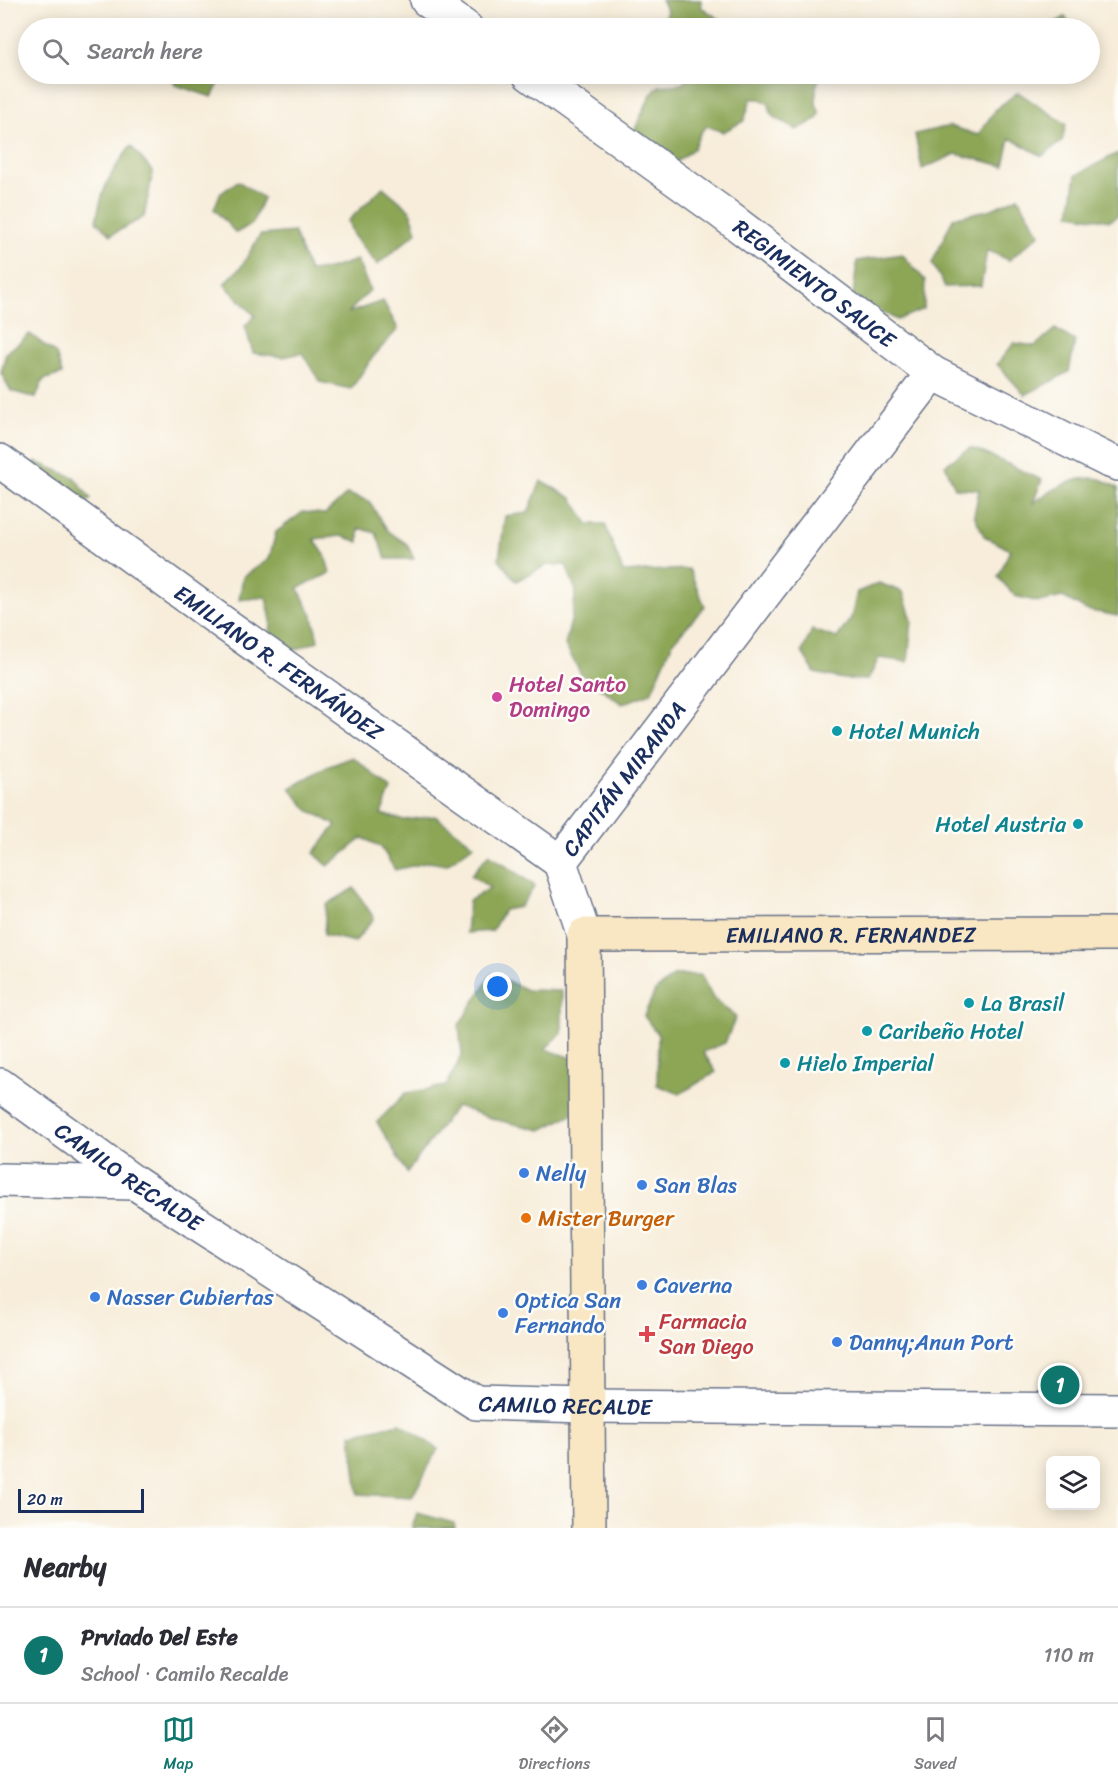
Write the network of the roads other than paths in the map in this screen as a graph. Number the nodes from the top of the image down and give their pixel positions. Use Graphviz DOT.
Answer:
graph roads {
  1 [pos="427,0"];
  2 [pos="452,18"];
  3 [pos="543,84"];
  4 [pos="933,373"];
  5 [pos="0,461"];
  6 [pos="1118,464"];
  7 [pos="560,862"];
  8 [pos="1118,934"];
  9 [pos="584,935"];
  10 [pos="0,1086"];
  11 [pos="0,1180"];
  12 [pos="135,1183"];
  13 [pos="588,1407"];
  14 [pos="1118,1410"];
  15 [pos="589,1528"];
  1 -- 2 [label="street"];
  3 -- 4 [label="street, REGIMIENTO SAUCE"];
  4 -- 6 [label="street, REGIMIENTO SAUCE"];
  4 -- 7 [label="street, CAPITÁN MIRANDA"];
  5 -- 7 [label="street, EMILIANO R. FERNÁNDEZ"];
  7 -- 9 [label="street, CAPITÁN MIRANDA"];
  8 -- 9 [label="street, EMILIANO R. FERNANDEZ"];
  9 -- 13 [label="street, CAPITÁN MIRANDA"];
  10 -- 12 [label="street, CAMILO RECALDE"];
  11 -- 12 [label="street"];
  12 -- 13 [label="street, CAMILO RECALDE"];
  13 -- 14 [label="street, CAMILO RECALDE"];
  13 -- 15 [label="street, CAPITÁN MIRANDA"];
}
